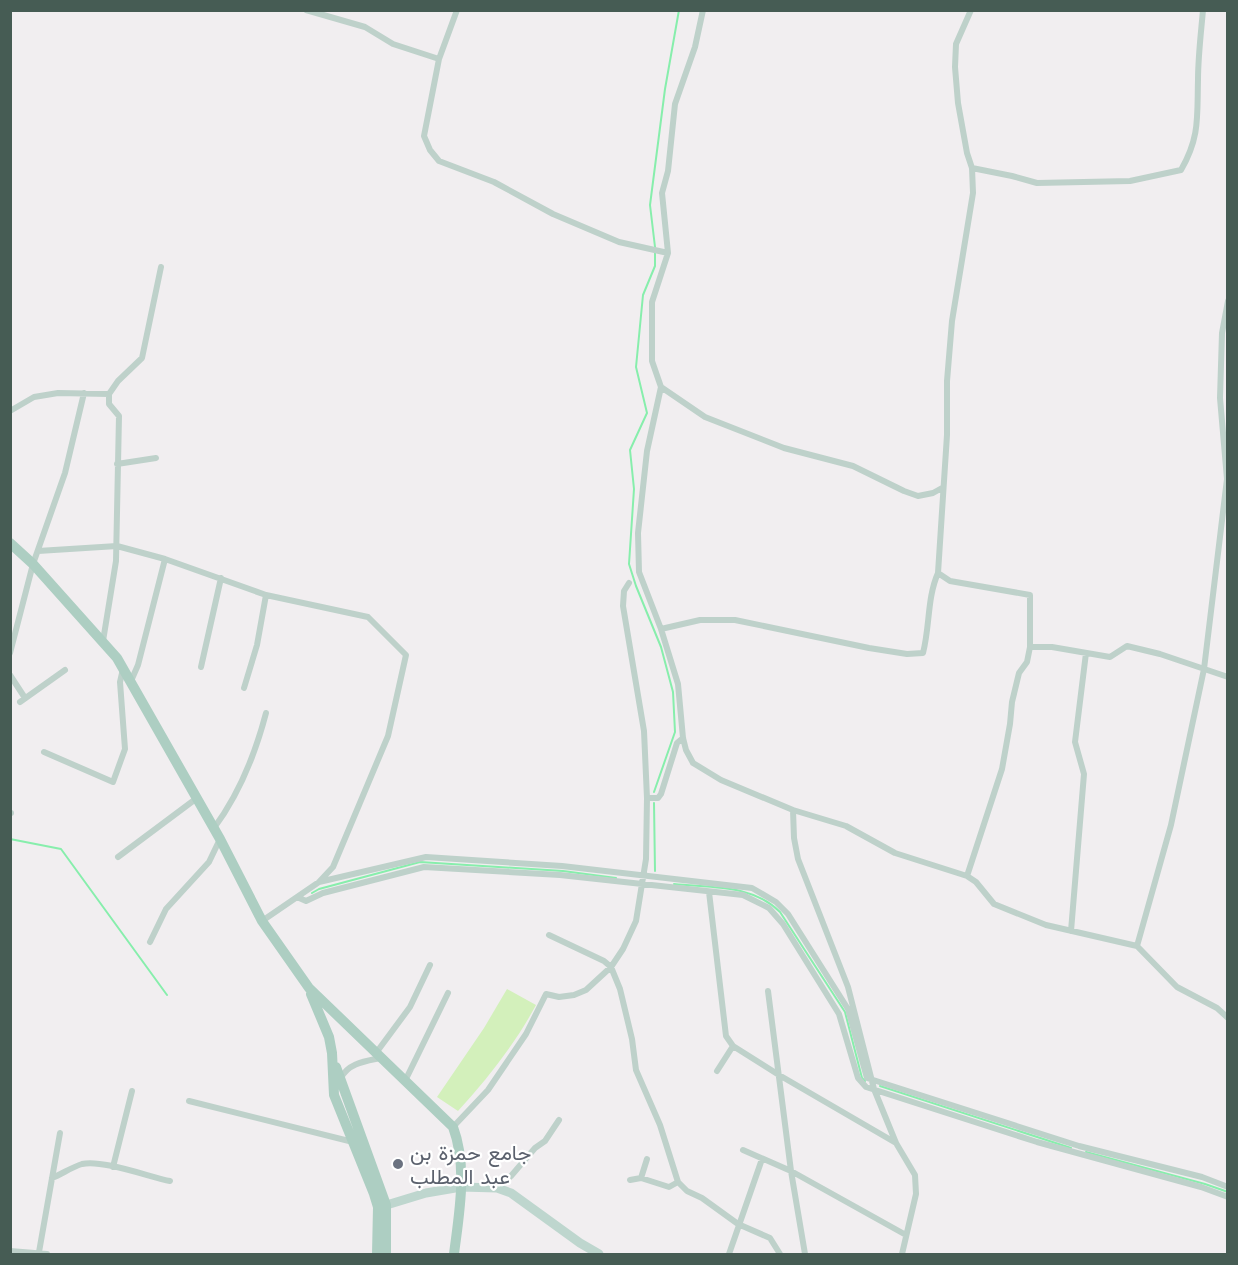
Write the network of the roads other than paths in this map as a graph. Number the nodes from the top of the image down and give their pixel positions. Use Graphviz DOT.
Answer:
graph roads {
  1 [pos="306,10"];
  2 [pos="457,10"];
  3 [pos="704,10"];
  4 [pos="971,10"];
  5 [pos="1203,10"];
  6 [pos="439,58"];
  7 [pos="972,168"];
  8 [pos="668,253"];
  9 [pos="161,267"];
  10 [pos="1227,301"];
  11 [pos="661,387"];
  12 [pos="84,393"];
  13 [pos="109,394"];
  14 [pos="10,411"];
  15 [pos="156,458"];
  16 [pos="117,464"];
  17 [pos="942,488"];
  18 [pos="10,543"];
  19 [pos="117,546"];
  20 [pos="38,551"];
  21 [pos="165,559"];
  22 [pos="33,564"];
  23 [pos="938,573"];
  24 [pos="221,578"];
  25 [pos="629,583"];
  26 [pos="266,595"];
  27 [pos="661,629"];
  28 [pos="103,642"];
  29 [pos="1030,647"];
  30 [pos="10,653"];
  31 [pos="1086,653"];
  32 [pos="201,667"];
  33 [pos="123,669"];
  34 [pos="1204,669"];
  35 [pos="65,670"];
  36 [pos="10,675"];
  37 [pos="1227,677"];
  38 [pos="130,681"];
  39 [pos="244,688"];
  40 [pos="266,713"];
  41 [pos="684,738"];
  42 [pos="44,752"];
  43 [pos="196,798"];
  44 [pos="647,798"];
  45 [pos="793,810"];
  46 [pos="213,828"];
  47 [pos="220,839"];
  48 [pos="118,857"];
  49 [pos="967,876"];
  50 [pos="643,877"];
  51 [pos="319,882"];
  52 [pos="642,885"];
  53 [pos="709,892"];
  54 [pos="297,897"];
  55 [pos="262,921"];
  56 [pos="1071,931"];
  57 [pos="549,935"];
  58 [pos="150,942"];
  59 [pos="1137,946"];
  60 [pos="430,965"];
  61 [pos="611,967"];
  62 [pos="309,988"];
  63 [pos="768,991"];
  64 [pos="448,993"];
  65 [pos="1227,1018"];
  66 [pos="733,1046"];
  67 [pos="378,1056"];
  68 [pos="333,1059"];
  69 [pos="717,1071"];
  70 [pos="779,1075"];
  71 [pos="872,1080"];
  72 [pos="340,1081"];
  73 [pos="405,1082"];
  74 [pos="874,1089"];
  75 [pos="132,1091"];
  76 [pos="189,1101"];
  77 [pos="559,1120"];
  78 [pos="453,1127"];
  79 [pos="60,1133"];
  80 [pos="353,1142"];
  81 [pos="896,1143"];
  82 [pos="1079,1146"];
  83 [pos="743,1150"];
  84 [pos="1076,1154"];
  85 [pos="647,1159"];
  86 [pos="762,1159"];
  87 [pos="113,1167"];
  88 [pos="791,1171"];
  89 [pos="52,1178"];
  90 [pos="641,1178"];
  91 [pos="630,1180"];
  92 [pos="170,1181"];
  93 [pos="678,1182"];
  94 [pos="461,1187"];
  95 [pos="1227,1187"];
  96 [pos="497,1188"];
  97 [pos="1227,1197"];
  98 [pos="382,1206"];
  99 [pos="738,1224"];
  100 [pos="906,1235"];
  101 [pos="10,1251"];
  102 [pos="39,1252"];
  103 [pos="47,1254"];
  104 [pos="377,1254"];
  105 [pos="386,1254"];
  106 [pos="454,1254"];
  107 [pos="599,1254"];
  108 [pos="729,1254"];
  109 [pos="780,1254"];
  110 [pos="805,1254"];
  111 [pos="902,1254"];
  1 -- 6 [label="street"];
  2 -- 6 [label="street"];
  3 -- 8 [label="street"];
  4 -- 7 [label="street"];
  5 -- 7 [label="street"];
  6 -- 8 [label="street"];
  7 -- 17 [label="street"];
  8 -- 11 [label="street"];
  9 -- 13 [label="street"];
  10 -- 34 [label="street"];
  11 -- 17 [label="street"];
  11 -- 27 [label="street"];
  12 -- 13 [label="street"];
  12 -- 14 [label="street"];
  12 -- 20 [label="street"];
  13 -- 16 [label="street"];
  15 -- 16 [label="street"];
  16 -- 19 [label="street"];
  17 -- 23 [label="street"];
  18 -- 22 [label="main road"];
  19 -- 20 [label="street"];
  19 -- 21 [label="street"];
  19 -- 28 [label="street"];
  20 -- 22 [label="street"];
  21 -- 24 [label="street"];
  21 -- 38 [label="street"];
  22 -- 28 [label="main road"];
  22 -- 30 [label="street"];
  23 -- 27 [label="street"];
  23 -- 29 [label="street"];
  24 -- 26 [label="street"];
  24 -- 32 [label="street"];
  25 -- 44 [label="street"];
  26 -- 39 [label="street"];
  26 -- 51 [label="street"];
  27 -- 41 [label="street"];
  28 -- 33 [label="main road"];
  29 -- 31 [label="street"];
  29 -- 49 [label="street"];
  31 -- 34 [label="street"];
  31 -- 56 [label="street"];
  33 -- 38 [label="main road"];
  33 -- 42 [label="street"];
  34 -- 37 [label="street"];
  34 -- 59 [label="street"];
  35 -- 36 [label="street"];
  38 -- 43 [label="main road"];
  40 -- 46 [label="street"];
  41 -- 44 [label="street"];
  41 -- 45 [label="street"];
  43 -- 46 [label="main road"];
  43 -- 48 [label="street"];
  44 -- 50 [label="street"];
  45 -- 49 [label="street"];
  45 -- 71 [label="street"];
  46 -- 47 [label="main road"];
  47 -- 55 [label="main road"];
  47 -- 58 [label="street"];
  49 -- 56 [label="street"];
  50 -- 51 [label="street"];
  50 -- 52 [label="street"];
  50 -- 71 [label="street"];
  51 -- 54 [label="street"];
  52 -- 53 [label="street"];
  52 -- 54 [label="street"];
  52 -- 61 [label="street"];
  53 -- 66 [label="street"];
  53 -- 74 [label="street"];
  54 -- 55 [label="street"];
  55 -- 62 [label="main road"];
  56 -- 59 [label="street"];
  57 -- 61 [label="street"];
  59 -- 65 [label="street"];
  60 -- 67 [label="street"];
  61 -- 78 [label="street"];
  61 -- 93 [label="street"];
  62 -- 67 [label="main road"];
  62 -- 68 [label="main road"];
  63 -- 70 [label="street"];
  64 -- 73 [label="street"];
  66 -- 69 [label="street"];
  66 -- 70 [label="street"];
  67 -- 72 [label="street"];
  67 -- 73 [label="main road"];
  68 -- 72 [label="main road"];
  68 -- 80 [label="main road"];
  70 -- 81 [label="street"];
  70 -- 88 [label="street"];
  71 -- 74 [label="street"];
  71 -- 82 [label="street"];
  72 -- 98 [label="main road"];
  73 -- 78 [label="main road"];
  74 -- 81 [label="street"];
  74 -- 84 [label="street"];
  75 -- 87 [label="street"];
  76 -- 80 [label="street"];
  77 -- 96 [label="street"];
  78 -- 94 [label="main road"];
  79 -- 89 [label="street"];
  80 -- 98 [label="main road"];
  81 -- 100 [label="street"];
  82 -- 84 [label="street"];
  82 -- 95 [label="street"];
  83 -- 86 [label="street"];
  84 -- 97 [label="street"];
  85 -- 90 [label="street"];
  86 -- 88 [label="street"];
  86 -- 99 [label="street"];
  87 -- 89 [label="street"];
  87 -- 92 [label="street"];
  88 -- 100 [label="street"];
  88 -- 110 [label="street"];
  89 -- 102 [label="street"];
  90 -- 91 [label="street"];
  90 -- 93 [label="street"];
  93 -- 99 [label="street"];
  94 -- 96 [label="main road"];
  94 -- 98 [label="main road"];
  94 -- 106 [label="main road"];
  96 -- 107 [label="main road"];
  98 -- 104 [label="main road"];
  98 -- 105 [label="main road"];
  99 -- 108 [label="street"];
  99 -- 109 [label="street"];
  100 -- 111 [label="street"];
  101 -- 102 [label="street"];
  102 -- 103 [label="street"];
}
